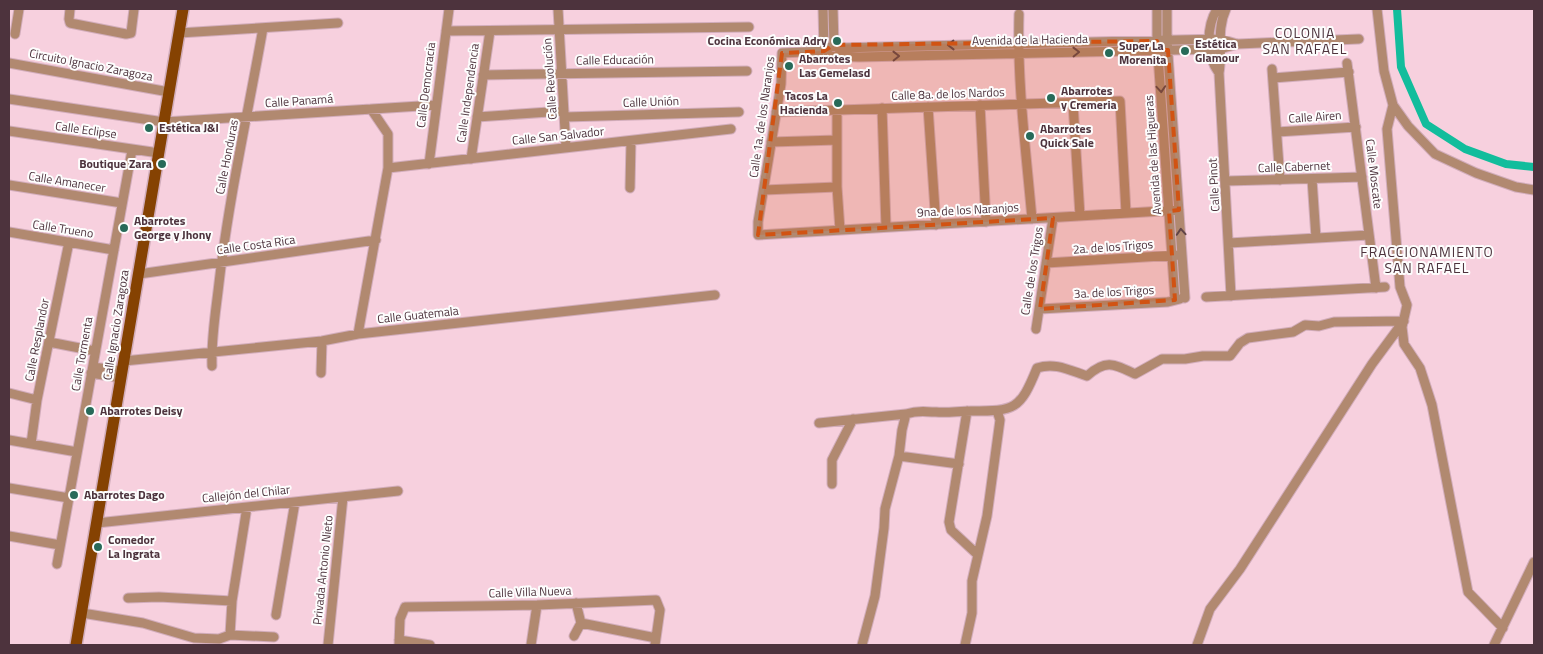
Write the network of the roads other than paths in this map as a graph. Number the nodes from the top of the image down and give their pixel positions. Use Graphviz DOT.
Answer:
graph roads {
  1 [pos="19,9"];
  2 [pos="70,9"];
  3 [pos="134,9"];
  4 [pos="183,9"];
  5 [pos="449,9"];
  6 [pos="558,9"];
  7 [pos="822,9"];
  8 [pos="833,9"];
  9 [pos="1157,9"];
  10 [pos="1167,9"];
  11 [pos="1217,9"];
  12 [pos="1226,9"];
  13 [pos="1377,9"];
  14 [pos="1019,14"];
  15 [pos="338,23"];
  16 [pos="749,27"];
  17 [pos="263,28"];
  18 [pos="490,30"];
  19 [pos="559,30"];
  20 [pos="446,31"];
  21 [pos="179,33"];
  22 [pos="15,34"];
  23 [pos="1220,39"];
  24 [pos="1360,39"];
  25 [pos="1167,40"];
  26 [pos="1210,40"];
  27 [pos="1238,44"];
  28 [pos="834,45"];
  29 [pos="1158,45"];
  30 [pos="1018,48"];
  31 [pos="1220,49"];
  32 [pos="1168,50"];
  33 [pos="1210,50"];
  34 [pos="824,51"];
  35 [pos="9,63"];
  36 [pos="747,71"];
  37 [pos="1219,73"];
  38 [pos="562,74"];
  39 [pos="483,75"];
  40 [pos="169,92"];
  41 [pos="9,99"];
  42 [pos="1073,102"];
  43 [pos="1022,104"];
  44 [pos="436,105"];
  45 [pos="1393,105"];
  46 [pos="980,106"];
  47 [pos="928,107"];
  48 [pos="882,108"];
  49 [pos="371,109"];
  50 [pos="837,110"];
  51 [pos="739,112"];
  52 [pos="776,112"];
  53 [pos="564,114"];
  54 [pos="248,116"];
  55 [pos="477,117"];
  56 [pos="164,122"];
  57 [pos="1356,127"];
  58 [pos="731,129"];
  59 [pos="9,131"];
  60 [pos="1277,132"];
  61 [pos="836,140"];
  62 [pos="631,141"];
  63 [pos="771,142"];
  64 [pos="566,148"];
  65 [pos="132,150"];
  66 [pos="159,153"];
  67 [pos="471,159"];
  68 [pos="429,164"];
  69 [pos="388,168"];
  70 [pos="1362,177"];
  71 [pos="1312,179"];
  72 [pos="1280,180"];
  73 [pos="1226,181"];
  74 [pos="9,185"];
  75 [pos="837,187"];
  76 [pos="630,188"];
  77 [pos="764,190"];
  78 [pos="1534,190"];
  79 [pos="122,203"];
  80 [pos="1179,210"];
  81 [pos="1169,211"];
  82 [pos="1126,213"];
  83 [pos="1080,216"];
  84 [pos="1053,218"];
  85 [pos="1032,219"];
  86 [pos="986,222"];
  87 [pos="936,225"];
  88 [pos="886,228"];
  89 [pos="840,230"];
  90 [pos="9,232"];
  91 [pos="758,235"];
  92 [pos="1369,235"];
  93 [pos="1316,238"];
  94 [pos="376,240"];
  95 [pos="69,242"];
  96 [pos="1229,243"];
  97 [pos="114,250"];
  98 [pos="1172,255"];
  99 [pos="1182,256"];
  100 [pos="221,263"];
  101 [pos="1046,264"];
  102 [pos="138,274"];
  103 [pos="715,296"];
  104 [pos="1232,296"];
  105 [pos="1206,297"];
  106 [pos="1188,298"];
  107 [pos="1176,300"];
  108 [pos="1040,309"];
  109 [pos="1404,321"];
  110 [pos="1036,329"];
  111 [pos="358,334"];
  112 [pos="322,341"];
  113 [pos="49,342"];
  114 [pos="95,351"];
  115 [pos="211,351"];
  116 [pos="212,366"];
  117 [pos="92,370"];
  118 [pos="122,370"];
  119 [pos="321,372"];
  120 [pos="9,394"];
  121 [pos="37,400"];
  122 [pos="967,411"];
  123 [pos="997,411"];
  124 [pos="906,414"];
  125 [pos="852,419"];
  126 [pos="819,423"];
  127 [pos="9,440"];
  128 [pos="31,444"];
  129 [pos="77,452"];
  130 [pos="899,456"];
  131 [pos="958,464"];
  132 [pos="832,484"];
  133 [pos="9,488"];
  134 [pos="398,491"];
  135 [pos="343,497"];
  136 [pos="68,498"];
  137 [pos="295,502"];
  138 [pos="247,507"];
  139 [pos="97,523"];
  140 [pos="9,536"];
  141 [pos="60,545"];
  142 [pos="978,555"];
  143 [pos="1534,562"];
  144 [pos="57,564"];
  145 [pos="128,598"];
  146 [pos="232,601"];
  147 [pos="576,603"];
  148 [pos="537,606"];
  149 [pos="82,613"];
  150 [pos="276,615"];
  151 [pos="581,623"];
  152 [pos="1503,628"];
  153 [pos="230,635"];
  154 [pos="574,636"];
  155 [pos="274,637"];
  156 [pos="399,642"];
  157 [pos="655,642"];
  158 [pos="76,645"];
  159 [pos="328,645"];
  160 [pos="430,645"];
  161 [pos="531,645"];
  162 [pos="862,645"];
  163 [pos="965,645"];
  164 [pos="1197,645"];
  165 [pos="1494,645"];
  1 -- 22 [label="street"];
  2 -- 3 [label="street"];
  4 -- 21 [label="main road, Calle Ignacio Zaragoza"];
  5 -- 20 [label="street, Calle Democracia"];
  6 -- 19 [label="street, Calle Revolución"];
  7 -- 34 [label="street"];
  8 -- 28 [label="street"];
  9 -- 29 [label="street, Avenida de las Higueras"];
  10 -- 25 [label="street, Avenida de las Higueras"];
  11 -- 26 [label="street, Calle Pinot"];
  12 -- 23 [label="street, Calle Pinot"];
  13 -- 45 [label="street"];
  14 -- 30 [label="street"];
  15 -- 17 [label="street"];
  16 -- 19 [label="street"];
  17 -- 21 [label="street"];
  17 -- 54 [label="street, Calle Honduras"];
  18 -- 19 [label="street"];
  18 -- 20 [label="street"];
  18 -- 39 [label="street, Calle Independencia"];
  19 -- 38 [label="street, Calle Revolución"];
  20 -- 44 [label="street, Calle Democracia"];
  21 -- 40 [label="main road, Calle Ignacio Zaragoza"];
  23 -- 26 [label="street, Avenida de la Hacienda"];
  23 -- 27 [label="street, Avenida de la Hacienda"];
  23 -- 31 [label="street, Calle Pinot"];
  24 -- 27 [label="street, Avenida de la Hacienda"];
  25 -- 26 [label="street, Avenida de la Hacienda"];
  25 -- 29 [label="street, Avenida de la Hacienda"];
  25 -- 32 [label="street, Avenida de las Higueras"];
  26 -- 33 [label="street, Calle Pinot"];
  27 -- 31 [label="street, Avenida de la Hacienda"];
  30 -- 28 [label="street, Avenida de la Hacienda, one-way"];
  28 -- 34 [label="street, Calle 1a. de los Naranjos"];
  29 -- 30 [label="street, Avenida de la Hacienda"];
  29 -- 32 [label="street, Avenida de la Hacienda"];
  29 -- 81 [label="street, Avenida de las Higueras, one-way"];
  34 -- 30 [label="street, Avenida de la Hacienda, one-way"];
  30 -- 43 [label="street"];
  31 -- 33 [label="street, Avenida de la Hacienda"];
  31 -- 37 [label="street, Calle Pinot"];
  32 -- 33 [label="street, Avenida de la Hacienda"];
  32 -- 80 [label="street, Avenida de las Higueras"];
  33 -- 37 [label="street, Calle Pinot"];
  34 -- 52 [label="street, Calle 1a. de los Naranjos"];
  35 -- 40 [label="street, Circuito Ignacio Zaragoza"];
  36 -- 38 [label="street, Calle Educación"];
  37 -- 73 [label="street, Calle Pinot"];
  38 -- 39 [label="street, Calle Educación"];
  38 -- 53 [label="street, Calle Revolución"];
  39 -- 55 [label="street, Calle Independencia"];
  40 -- 56 [label="main road, Calle Ignacio Zaragoza"];
  41 -- 56 [label="street"];
  42 -- 43 [label="street, Calle 8a. de los Nardos"];
  42 -- 82 [label="street, Calle 8a. de los Nardos"];
  42 -- 83 [label="street"];
  43 -- 46 [label="street, Calle 8a. de los Nardos"];
  43 -- 85 [label="street"];
  44 -- 49 [label="street, Calle Panamá"];
  44 -- 68 [label="street, Calle Democracia"];
  45 -- 78 [label="street"];
  45 -- 109 [label="street"];
  46 -- 47 [label="street, Calle 8a. de los Nardos"];
  46 -- 86 [label="street"];
  47 -- 48 [label="street, Calle 8a. de los Nardos"];
  47 -- 87 [label="street"];
  48 -- 50 [label="street, Calle 8a. de los Nardos"];
  48 -- 88 [label="street"];
  49 -- 54 [label="street, Calle Panamá"];
  49 -- 69 [label="street"];
  50 -- 52 [label="street, Calle 8a. de los Nardos"];
  50 -- 61 [label="street"];
  51 -- 53 [label="street, Calle Unión"];
  52 -- 63 [label="street, Calle 1a. de los Naranjos"];
  53 -- 55 [label="street, Calle Unión"];
  53 -- 64 [label="street, Calle Revolución"];
  54 -- 56 [label="street, Calle Panamá"];
  54 -- 100 [label="street, Calle Honduras"];
  55 -- 67 [label="street, Calle Independencia"];
  56 -- 66 [label="main road, Calle Ignacio Zaragoza"];
  57 -- 60 [label="street, Calle Airen"];
  57 -- 60 [label="street, Calle Moscate"];
  57 -- 70 [label="street, Calle Moscate"];
  58 -- 62 [label="street, Calle San Salvador"];
  59 -- 65 [label="street, Calle Eclipse"];
  60 -- 72 [label="street"];
  61 -- 63 [label="street"];
  61 -- 75 [label="street"];
  62 -- 64 [label="street, Calle San Salvador"];
  62 -- 76 [label="street"];
  63 -- 77 [label="street, Calle 1a. de los Naranjos"];
  64 -- 67 [label="street, Calle San Salvador"];
  65 -- 66 [label="street, Calle Eclipse"];
  65 -- 79 [label="street, Calle Tormenta"];
  66 -- 102 [label="main road, Calle Ignacio Zaragoza"];
  67 -- 68 [label="street, Calle San Salvador"];
  68 -- 69 [label="street, Calle San Salvador"];
  69 -- 94 [label="street"];
  70 -- 71 [label="street, Calle Cabernet"];
  70 -- 92 [label="street, Calle Moscate"];
  71 -- 72 [label="street, Calle Cabernet"];
  71 -- 93 [label="street"];
  72 -- 73 [label="street, Calle Cabernet"];
  73 -- 96 [label="street, Calle Pinot"];
  74 -- 79 [label="street, Calle Amanecer"];
  75 -- 77 [label="street"];
  75 -- 89 [label="street"];
  77 -- 91 [label="street, Calle 1a. de los Naranjos"];
  79 -- 97 [label="street, Calle Tormenta"];
  80 -- 81 [label="street, 9na. de los Naranjos"];
  99 -- 80 [label="street, Avenida de las Higueras, one-way"];
  81 -- 82 [label="street, 9na. de los Naranjos"];
  81 -- 98 [label="street, Avenida de las Higueras"];
  82 -- 83 [label="street, 9na. de los Naranjos"];
  83 -- 84 [label="street, 9na. de los Naranjos"];
  84 -- 85 [label="street, 9na. de los Naranjos"];
  84 -- 101 [label="street, Calle de los Trigos"];
  85 -- 86 [label="street, 9na. de los Naranjos"];
  86 -- 87 [label="street, 9na. de los Naranjos"];
  87 -- 88 [label="street, 9na. de los Naranjos"];
  88 -- 89 [label="street, 9na. de los Naranjos"];
  89 -- 91 [label="street, 9na. de los Naranjos"];
  90 -- 95 [label="street, Calle Trueno"];
  92 -- 93 [label="street"];
  92 -- 104 [label="street, Calle Moscate"];
  93 -- 96 [label="street"];
  94 -- 100 [label="street, Calle Costa Rica"];
  94 -- 111 [label="street"];
  95 -- 97 [label="street, Calle Trueno"];
  95 -- 113 [label="street, Calle Resplandor"];
  96 -- 104 [label="street, Calle Pinot"];
  97 -- 114 [label="street, Calle Tormenta"];
  98 -- 99 [label="street, 2a. de los Trigos"];
  98 -- 101 [label="street, 2a. de los Trigos"];
  98 -- 107 [label="street, Avenida de las Higueras"];
  99 -- 106 [label="street, Avenida de las Higueras"];
  100 -- 102 [label="street, Calle Costa Rica"];
  100 -- 115 [label="street, Calle Honduras"];
  101 -- 108 [label="street, Calle de los Trigos"];
  102 -- 118 [label="main road, Calle Ignacio Zaragoza"];
  103 -- 111 [label="street, Calle Guatemala"];
  104 -- 105 [label="street"];
  106 -- 107 [label="street, 3a. de los Trigos"];
  107 -- 108 [label="street, 3a. de los Trigos"];
  108 -- 110 [label="street, Calle de los Trigos"];
  109 -- 123 [label="street"];
  109 -- 152 [label="street"];
  109 -- 164 [label="street"];
  111 -- 112 [label="street, Calle Guatemala"];
  112 -- 115 [label="street, Calle Guatemala"];
  112 -- 119 [label="street"];
  113 -- 114 [label="street"];
  113 -- 121 [label="street, Calle Resplandor"];
  114 -- 117 [label="street, Calle Tormenta"];
  115 -- 116 [label="street, Calle Honduras"];
  115 -- 118 [label="street, Calle Guatemala"];
  117 -- 118 [label="street, Calle Guatemala"];
  117 -- 129 [label="street, Calle Tormenta"];
  118 -- 139 [label="main road, Calle Ignacio Zaragoza"];
  120 -- 121 [label="street"];
  121 -- 128 [label="street, Calle Resplandor"];
  122 -- 123 [label="street"];
  122 -- 124 [label="street"];
  122 -- 131 [label="street"];
  123 -- 142 [label="street"];
  124 -- 125 [label="street"];
  124 -- 130 [label="street"];
  125 -- 126 [label="street"];
  125 -- 132 [label="street"];
  127 -- 128 [label="street"];
  128 -- 129 [label="street"];
  129 -- 136 [label="street, Calle Tormenta"];
  130 -- 131 [label="street"];
  130 -- 162 [label="street"];
  131 -- 142 [label="street"];
  133 -- 136 [label="street"];
  134 -- 135 [label="street, Callejón del Chilar"];
  135 -- 137 [label="street, Callejón del Chilar"];
  135 -- 159 [label="street, Privada Antonio Nieto"];
  136 -- 141 [label="street, Calle Tormenta"];
  137 -- 138 [label="street, Callejón del Chilar"];
  137 -- 150 [label="street"];
  138 -- 139 [label="street, Callejón del Chilar"];
  138 -- 146 [label="street"];
  139 -- 149 [label="main road, Calle Ignacio Zaragoza"];
  140 -- 141 [label="street"];
  141 -- 144 [label="street, Calle Tormenta"];
  142 -- 163 [label="street"];
  143 -- 152 [label="street"];
  145 -- 146 [label="street"];
  146 -- 153 [label="street"];
  147 -- 148 [label="street, Calle Villa Nueva"];
  147 -- 151 [label="street"];
  147 -- 157 [label="street, Calle Villa Nueva"];
  148 -- 156 [label="street, Calle Villa Nueva"];
  148 -- 161 [label="street"];
  149 -- 153 [label="street"];
  149 -- 158 [label="main road, Calle Ignacio Zaragoza"];
  151 -- 154 [label="street"];
  151 -- 157 [label="street"];
  152 -- 165 [label="street"];
  153 -- 155 [label="street"];
  156 -- 160 [label="street"];
}
